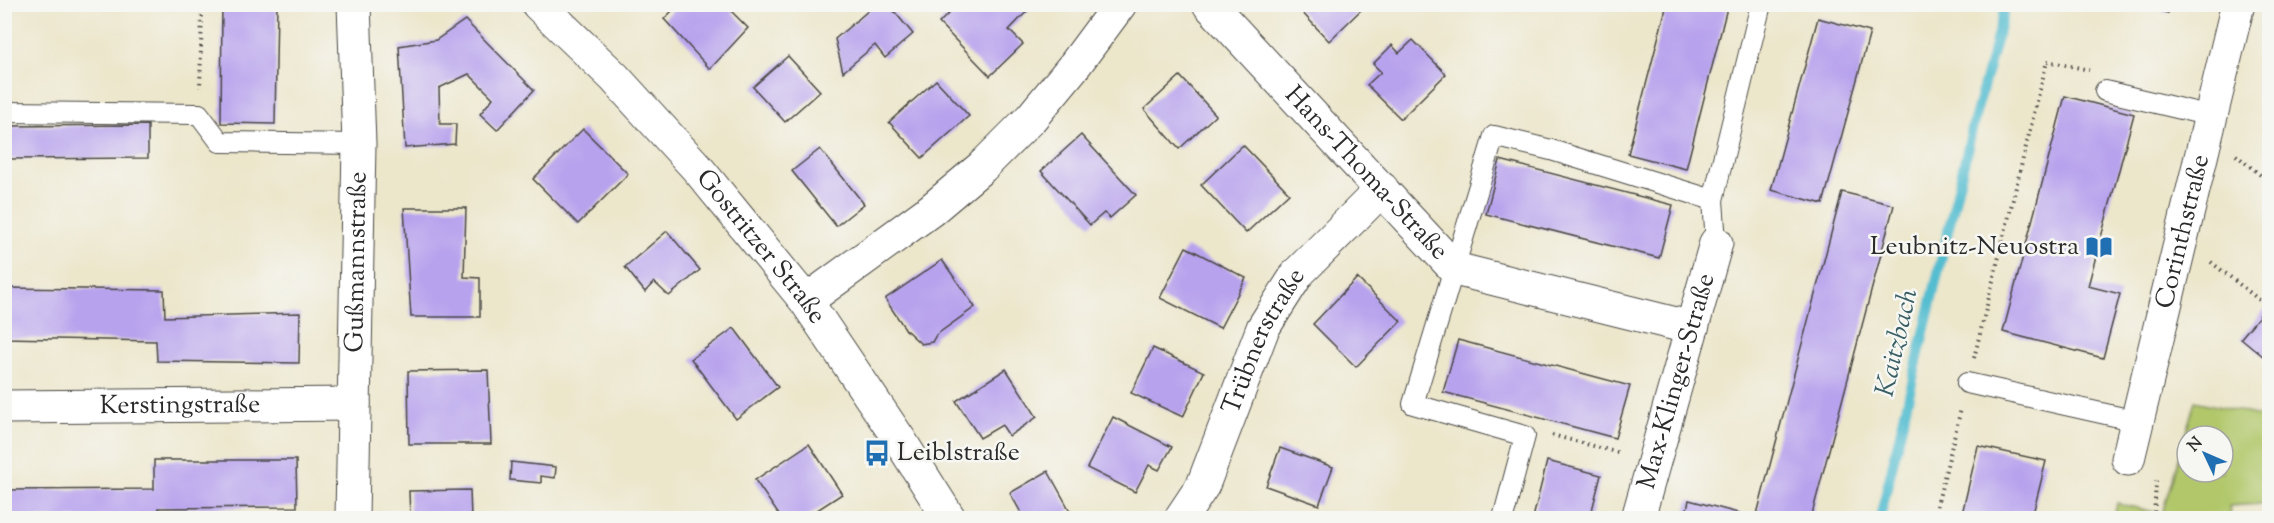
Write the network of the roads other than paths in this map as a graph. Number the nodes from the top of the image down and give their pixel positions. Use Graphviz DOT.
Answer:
graph roads {
  1 [pos="354,4"];
  2 [pos="538,4"];
  3 [pos="1120,4"];
  4 [pos="1209,4"];
  5 [pos="1761,4"];
  6 [pos="2238,4"];
  7 [pos="2105,91"];
  8 [pos="4,112"];
  9 [pos="2211,116"];
  10 [pos="359,144"];
  11 [pos="1383,189"];
  12 [pos="1713,200"];
  13 [pos="1716,243"];
  14 [pos="1455,269"];
  15 [pos="806,302"];
  16 [pos="1692,328"];
  17 [pos="1967,383"];
  18 [pos="354,404"];
  19 [pos="4,407"];
  20 [pos="2137,421"];
  21 [pos="2128,459"];
  22 [pos="352,519"];
  23 [pos="949,519"];
  24 [pos="1181,519"];
  25 [pos="1503,519"];
  26 [pos="1638,519"];
  1 -- 10 [label="street, Gußmannstraße"];
  2 -- 15 [label="street, Gostritzer Straße"];
  3 -- 15 [label="street"];
  4 -- 11 [label="street, Hans-Thoma-Straße"];
  5 -- 12 [label="lane"];
  6 -- 9 [label="street, Corinthstraße"];
  7 -- 9 [label="lane"];
  8 -- 10 [label="lane"];
  9 -- 20 [label="street, Corinthstraße"];
  10 -- 18 [label="street, Gußmannstraße"];
  11 -- 14 [label="street, Hans-Thoma-Straße"];
  11 -- 24 [label="street, Trübnerstraße"];
  12 -- 13 [label="lane"];
  12 -- 14 [label="lane"];
  13 -- 16 [label="street, Max-Klinger-Straße"];
  14 -- 16 [label="street, Hans-Thoma-Straße"];
  14 -- 25 [label="lane"];
  15 -- 23 [label="street, Gostritzer Straße"];
  16 -- 26 [label="street, Max-Klinger-Straße"];
  17 -- 20 [label="lane"];
  18 -- 19 [label="street, Kerstingstraße"];
  18 -- 22 [label="street, Gußmannstraße"];
  20 -- 21 [label="street, Corinthstraße"];
}
